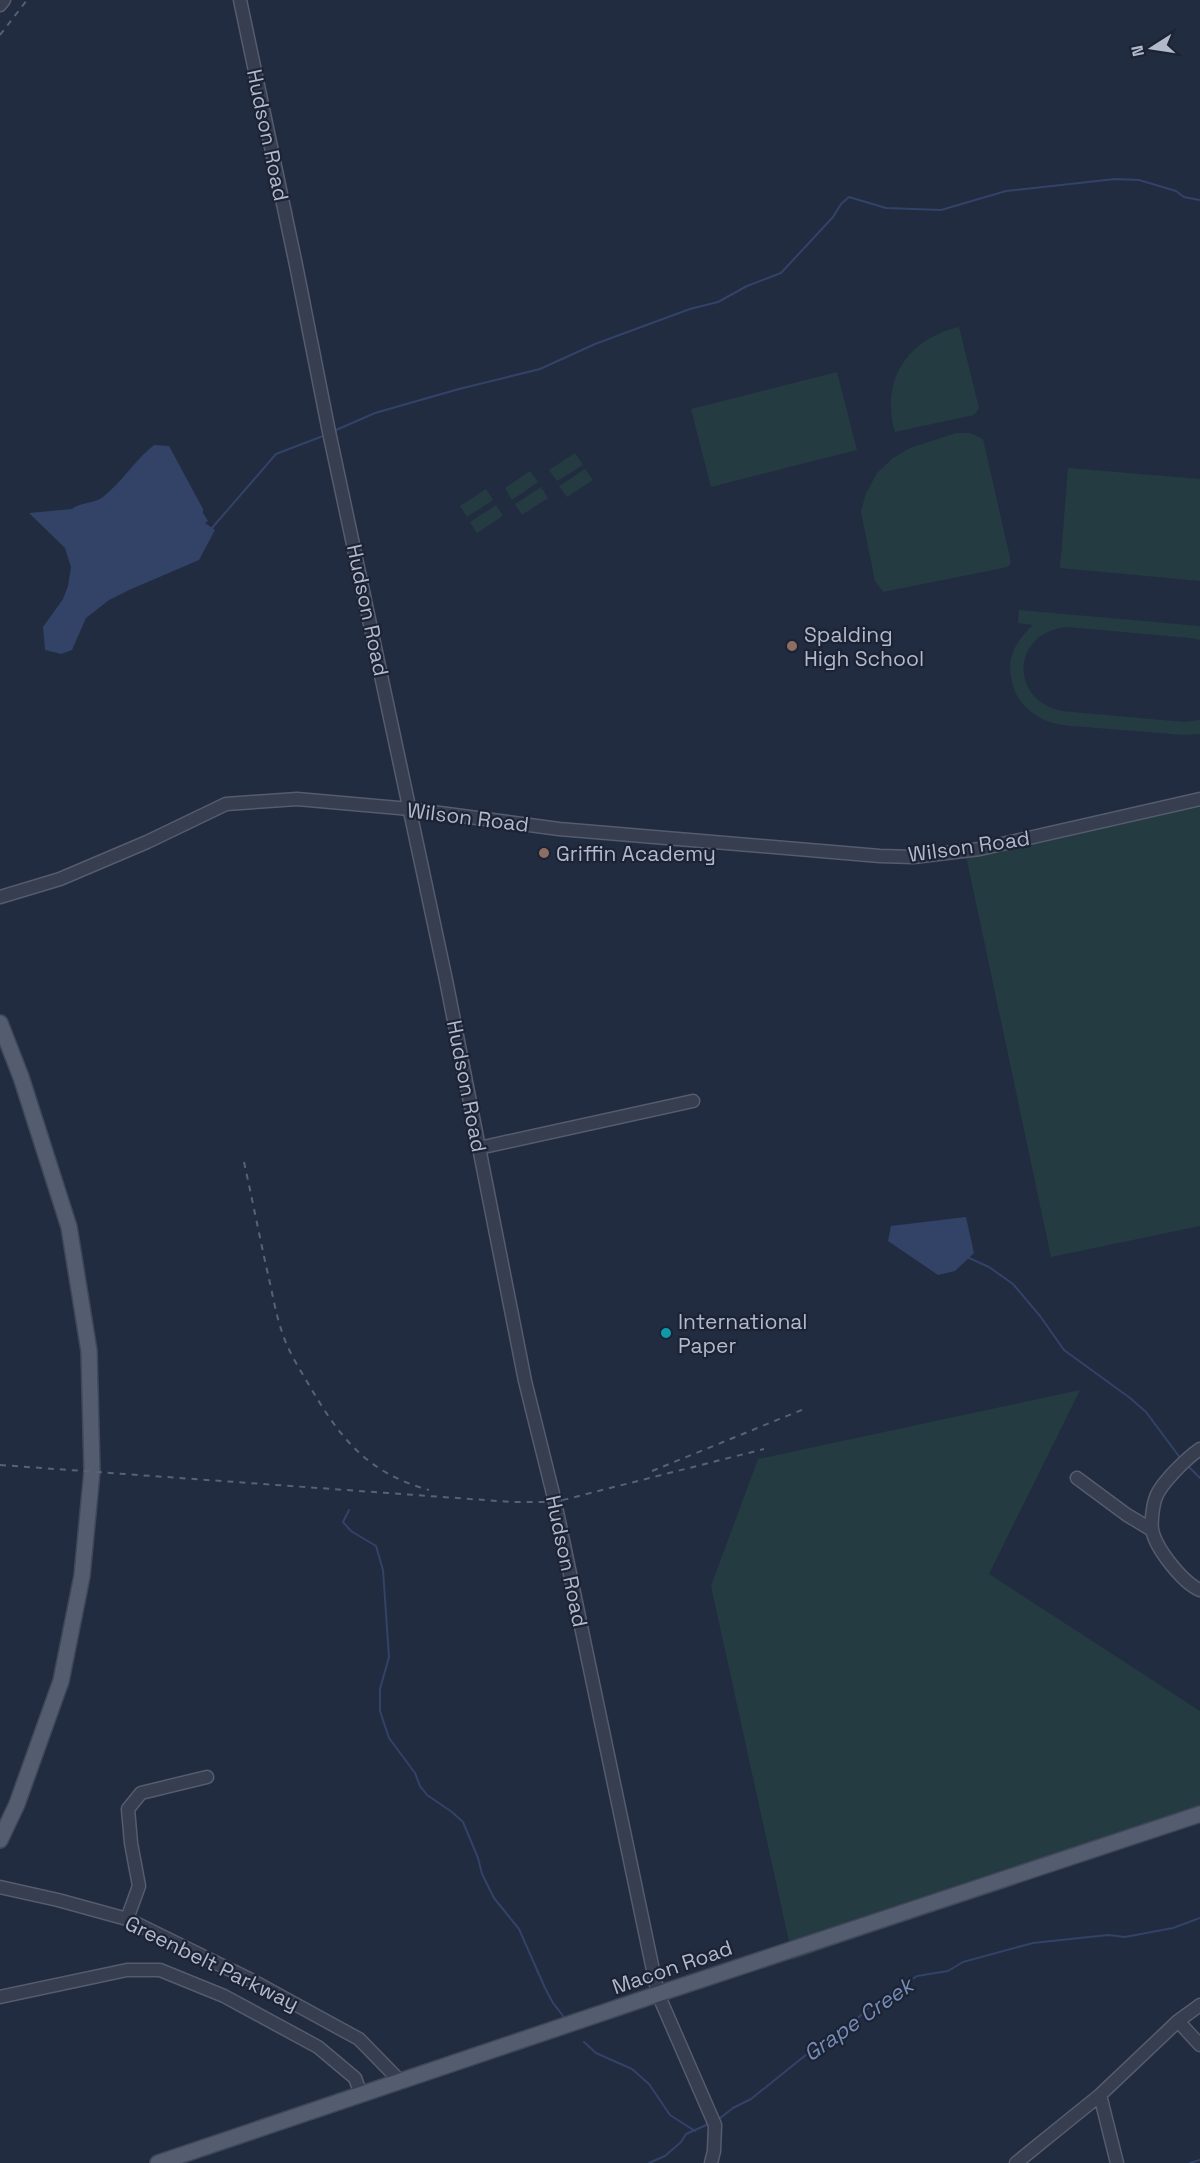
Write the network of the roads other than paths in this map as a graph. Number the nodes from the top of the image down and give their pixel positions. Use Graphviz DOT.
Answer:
graph roads {
  1 [pos="4,0"];
  2 [pos="240,0"];
  3 [pos="0,5"];
  4 [pos="1200,800"];
  5 [pos="410,809"];
  6 [pos="0,897"];
  7 [pos="0,1023"];
  8 [pos="693,1101"];
  9 [pos="479,1148"];
  10 [pos="1200,1449"];
  11 [pos="1077,1478"];
  12 [pos="1152,1530"];
  13 [pos="1200,1590"];
  14 [pos="207,1777"];
  15 [pos="1200,1814"];
  16 [pos="0,1840"];
  17 [pos="0,1887"];
  18 [pos="127,1919"];
  19 [pos="658,1994"];
  20 [pos="0,1997"];
  21 [pos="1200,2005"];
  22 [pos="1178,2021"];
  23 [pos="1200,2045"];
  24 [pos="401,2082"];
  25 [pos="361,2094"];
  26 [pos="1100,2095"];
  27 [pos="158,2163"];
  28 [pos="711,2163"];
  29 [pos="1016,2163"];
  30 [pos="1117,2163"];
  1 -- 3 [label="street"];
  2 -- 5 [label="street, Hudson Road"];
  4 -- 5 [label="street, Wilson Road"];
  5 -- 6 [label="street, Wilson Road"];
  5 -- 9 [label="street, Hudson Road"];
  7 -- 16 [label="main road"];
  8 -- 9 [label="street"];
  9 -- 19 [label="street, Hudson Road"];
  10 -- 12 [label="street"];
  11 -- 12 [label="street"];
  12 -- 13 [label="street"];
  14 -- 18 [label="street"];
  15 -- 19 [label="main road, Macon Road"];
  17 -- 18 [label="street, Greenbelt Parkway"];
  18 -- 24 [label="street, Greenbelt Parkway"];
  19 -- 24 [label="main road, Macon Road"];
  19 -- 28 [label="street, Hudson Road"];
  20 -- 25 [label="street, Greenbelt Parkway"];
  21 -- 22 [label="street"];
  22 -- 23 [label="street"];
  22 -- 26 [label="street"];
  24 -- 25 [label="main road, Macon Road"];
  25 -- 27 [label="main road, Macon Road"];
  26 -- 29 [label="street"];
  26 -- 30 [label="street"];
}
